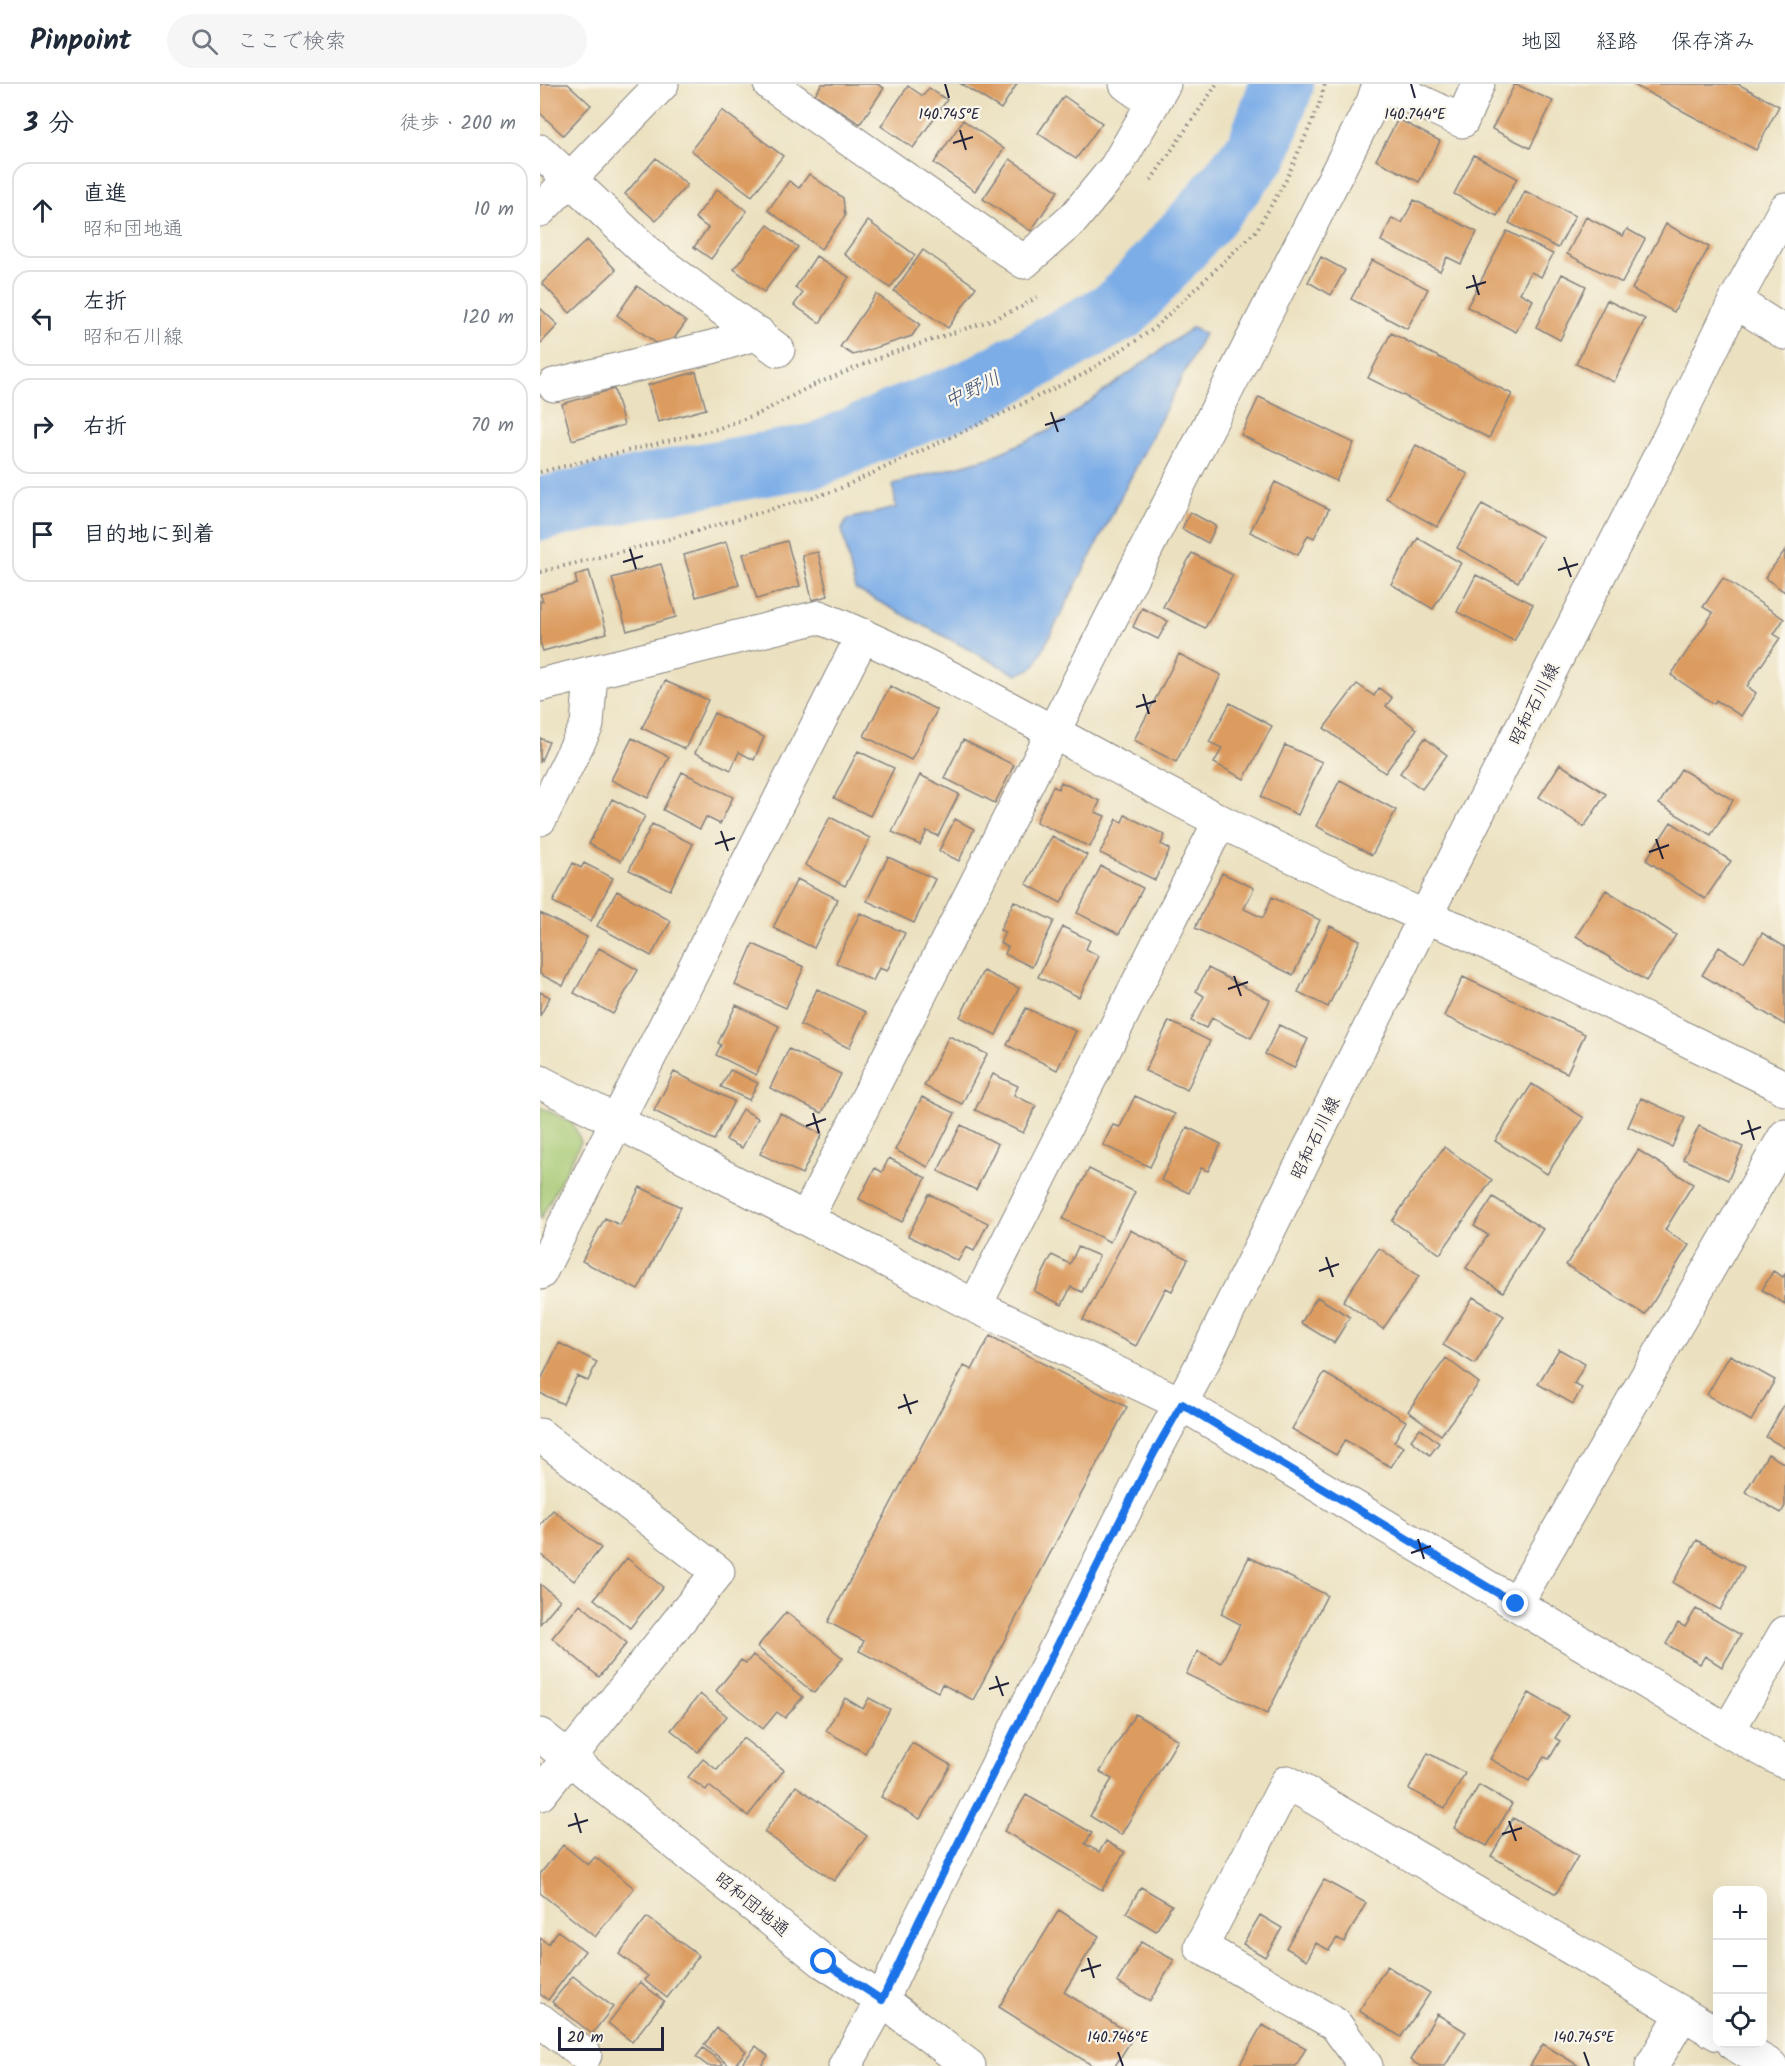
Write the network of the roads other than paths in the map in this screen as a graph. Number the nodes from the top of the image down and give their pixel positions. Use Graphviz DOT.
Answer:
graph roads {
  1 [pos="662,84"];
  2 [pos="770,84"];
  3 [pos="1126,84"];
  4 [pos="1379,84"];
  5 [pos="1383,84"];
  6 [pos="1478,84"];
  7 [pos="1159,93"];
  8 [pos="540,151"];
  9 [pos="568,180"];
  10 [pos="1785,209"];
  11 [pos="540,210"];
  12 [pos="1735,301"];
  13 [pos="1785,333"];
  14 [pos="554,385"];
  15 [pos="863,636"];
  16 [pos="591,673"];
  17 [pos="540,685"];
  18 [pos="1053,731"];
  19 [pos="540,819"];
  20 [pos="1220,821"];
  21 [pos="1425,917"];
  22 [pos="540,1082"];
  23 [pos="1785,1089"];
  24 [pos="616,1121"];
  25 [pos="1785,1136"];
  26 [pos="806,1219"];
  27 [pos="540,1273"];
  28 [pos="975,1306"];
  29 [pos="1182,1404"];
  30 [pos="540,1435"];
  31 [pos="1516,1604"];
  32 [pos="1785,1633"];
  33 [pos="1728,1731"];
  34 [pos="540,1735"];
  35 [pos="568,1756"];
  36 [pos="1785,1762"];
  37 [pos="540,1794"];
  38 [pos="882,2000"];
  39 [pos="1683,2013"];
  40 [pos="540,2020"];
  41 [pos="1713,2031"];
  42 [pos="1742,2048"];
  43 [pos="585,2055"];
  44 [pos="845,2066"];
  45 [pos="969,2066"];
  46 [pos="1366,2066"];
  47 [pos="1652,2066"];
  48 [pos="1771,2066"];
  1 -- 9 [label="street"];
  2 -- 7 [label="street"];
  3 -- 7 [label="street"];
  4 -- 18 [label="street"];
  5 -- 6 [label="street"];
  8 -- 9 [label="street"];
  9 -- 11 [label="street"];
  9 -- 14 [label="street"];
  10 -- 12 [label="street, 昭和石川線"];
  12 -- 13 [label="street"];
  12 -- 21 [label="street, 昭和石川線"];
  15 -- 16 [label="street"];
  15 -- 18 [label="street"];
  15 -- 24 [label="street"];
  16 -- 17 [label="street"];
  16 -- 19 [label="street"];
  18 -- 20 [label="street"];
  18 -- 26 [label="street"];
  20 -- 21 [label="street"];
  20 -- 28 [label="street"];
  21 -- 23 [label="street"];
  21 -- 29 [label="street, 昭和石川線"];
  22 -- 24 [label="street"];
  24 -- 26 [label="street"];
  24 -- 27 [label="street"];
  25 -- 31 [label="street"];
  26 -- 28 [label="street"];
  28 -- 29 [label="street"];
  29 -- 31 [label="street"];
  29 -- 38 [label="street, 昭和石川線"];
  30 -- 35 [label="street"];
  31 -- 33 [label="street"];
  32 -- 33 [label="street"];
  33 -- 36 [label="street"];
  34 -- 35 [label="street, 昭和団地通"];
  35 -- 37 [label="street"];
  35 -- 38 [label="street, 昭和団地通"];
  38 -- 44 [label="street, 昭和石川線"];
  38 -- 45 [label="street, 昭和団地通"];
  39 -- 41 [label="street"];
  39 -- 46 [label="street"];
  39 -- 47 [label="street"];
  40 -- 43 [label="street"];
  42 -- 48 [label="street"];
}
